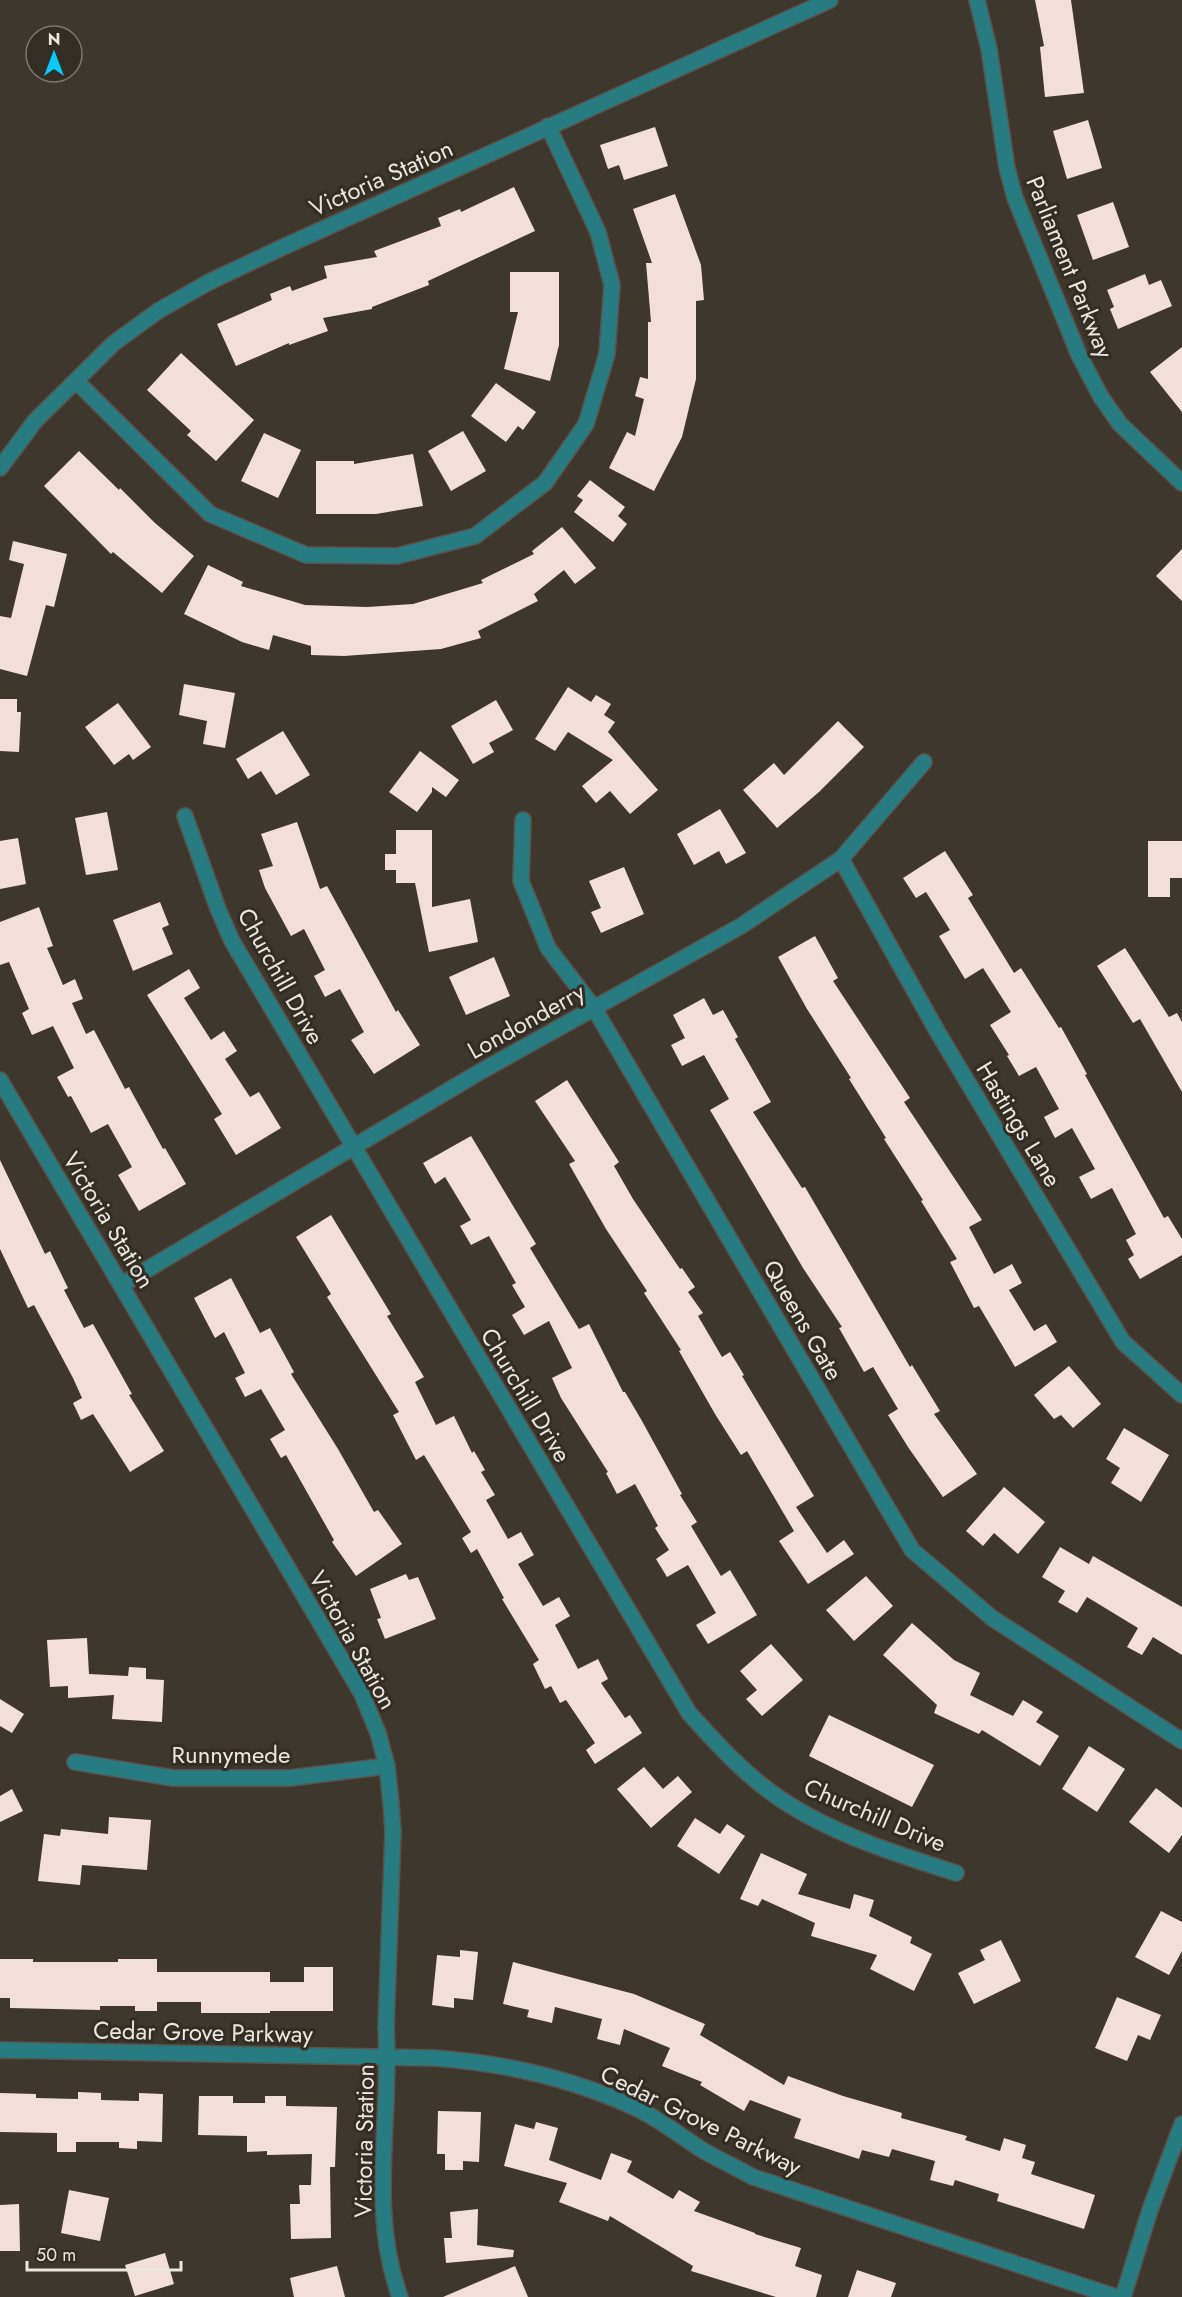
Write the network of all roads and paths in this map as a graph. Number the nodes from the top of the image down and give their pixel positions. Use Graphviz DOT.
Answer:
graph roads {
  1 [pos="830,0"];
  2 [pos="977,0"];
  3 [pos="548,126"];
  4 [pos="76,381"];
  5 [pos="0,468"];
  6 [pos="1182,483"];
  7 [pos="924,762"];
  8 [pos="185,816"];
  9 [pos="523,820"];
  10 [pos="841,859"];
  11 [pos="594,1008"];
  12 [pos="0,1080"];
  13 [pos="354,1147"];
  14 [pos="121,1285"];
  15 [pos="1182,1395"];
  16 [pos="1182,1741"];
  17 [pos="75,1762"];
  18 [pos="387,1766"];
  19 [pos="956,1873"];
  20 [pos="0,2050"];
  21 [pos="388,2057"];
  22 [pos="1182,2124"];
  23 [pos="400,2297"];
  24 [pos="1116,2297"];
  25 [pos="1123,2297"];
  1 -- 3 [label="street, Victoria Station"];
  2 -- 6 [label="street, Parliament Parkway"];
  3 -- 4 [label="street, Victoria Station"];
  3 -- 4 [label="street"];
  4 -- 5 [label="street, Victoria Station"];
  7 -- 10 [label="street, Londonderry"];
  8 -- 13 [label="street, Churchill Drive"];
  9 -- 11 [label="street, Queens Gate"];
  10 -- 11 [label="street, Londonderry"];
  10 -- 15 [label="street, Hastings Lane"];
  11 -- 13 [label="street, Londonderry"];
  11 -- 16 [label="street, Queens Gate"];
  12 -- 14 [label="street, Victoria Station"];
  13 -- 14 [label="street, Londonderry"];
  13 -- 19 [label="street, Churchill Drive"];
  14 -- 18 [label="street, Victoria Station"];
  17 -- 18 [label="street, Runnymede"];
  18 -- 21 [label="street, Victoria Station"];
  20 -- 21 [label="street, Cedar Grove Parkway"];
  21 -- 23 [label="street, Victoria Station"];
  21 -- 24 [label="street, Cedar Grove Parkway"];
  22 -- 25 [label="street"];
}
